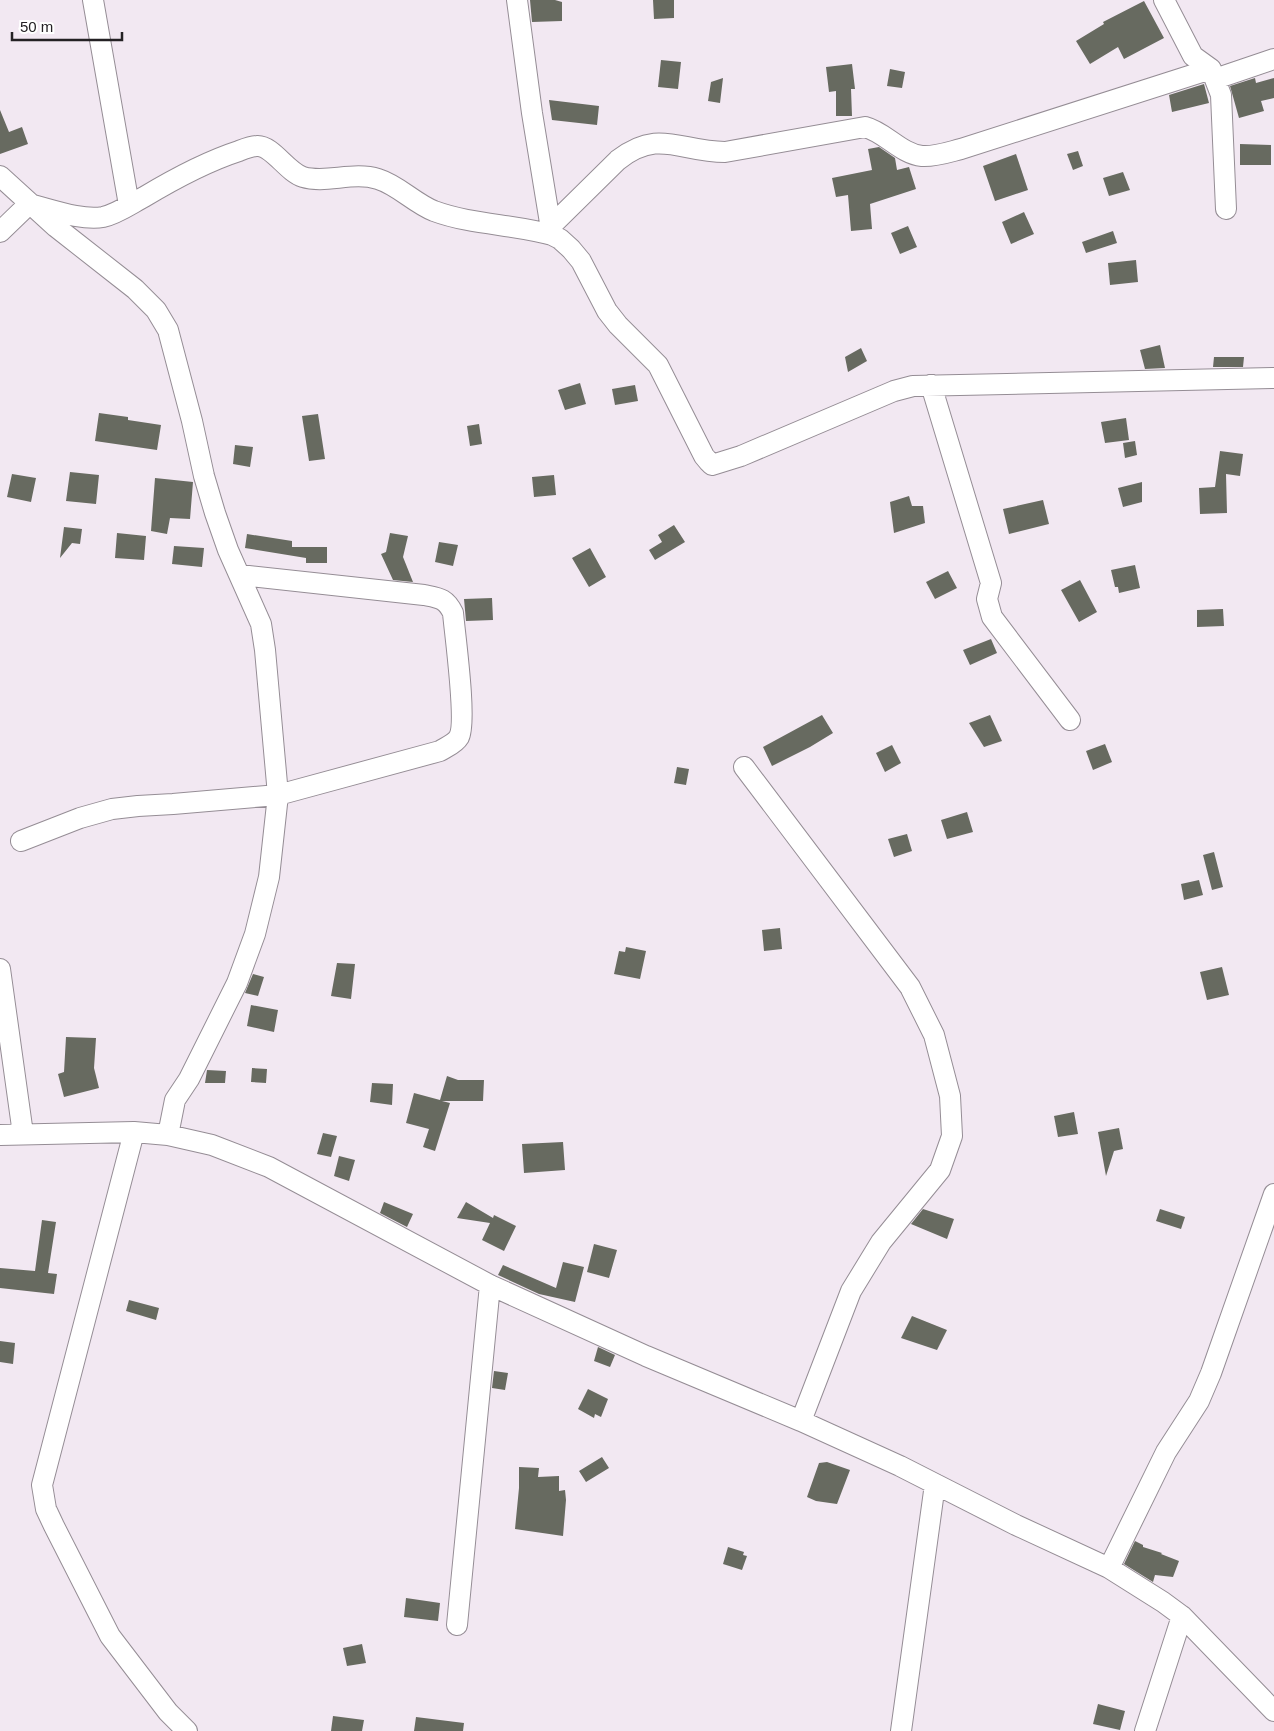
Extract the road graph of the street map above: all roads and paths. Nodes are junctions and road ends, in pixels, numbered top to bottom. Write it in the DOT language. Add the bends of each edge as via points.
graph roads {
  1 [pos="93,0"];
  2 [pos="517,0"];
  3 [pos="1164,0"];
  4 [pos="1274,59"];
  5 [pos="1213,74"];
  6 [pos="0,176"];
  7 [pos="29,204"];
  8 [pos="130,206"];
  9 [pos="1226,209"];
  10 [pos="551,231"];
  11 [pos="0,232"];
  12 [pos="1274,378"];
  13 [pos="931,385"];
  14 [pos="240,575"];
  15 [pos="1070,720"];
  16 [pos="744,766"];
  17 [pos="278,795"];
  18 [pos="21,841"];
  19 [pos="0,969"];
  20 [pos="134,1132"];
  21 [pos="22,1134"];
  22 [pos="0,1135"];
  23 [pos="168,1135"];
  24 [pos="1274,1194"];
  25 [pos="490,1285"];
  26 [pos="801,1421"];
  27 [pos="935,1484"];
  28 [pos="1109,1568"];
  29 [pos="1182,1616"];
  30 [pos="457,1625"];
  31 [pos="1274,1711"];
  32 [pos="187,1731"];
  33 [pos="901,1731"];
  34 [pos="1145,1731"];
  1 -- 8 [label="street"];
  2 -- 10 [label="street"];
  3 -- 5 [label="street" via="1193,56"];
  4 -- 5 [label="street"];
  5 -- 9 [label="street" via="1221,95"];
  5 -- 10 [label="street" via="936,155 920,156 865,127 725,152 652,142 629,151 618,160"];
  6 -- 7 [label="street"];
  7 -- 8 [label="street" via="90,217 103,217"];
  7 -- 11 [label="street"];
  7 -- 14 [label="street" via="135,289 156,310 168,330 204,476 228,550"];
  8 -- 10 [label="street" via="203,165 259,146 302,177 358,175 379,179 432,210"];
  10 -- 13 [label="street" via="581,261 607,311 618,325 658,365 704,456 712,465 741,456 894,391"];
  12 -- 13 [label="street"];
  13 -- 15 [label="street" via="991,583 987,599 992,617"];
  14 -- 17 [label="street" via="261,624 266,650"];
  14 -- 17 [label="street" via="424,595 441,598 453,612 462,714 459,737 440,751"];
  16 -- 26 [label="street" via="910,987 934,1035 950,1096 952,1136 940,1170 881,1242 851,1291"];
  17 -- 18 [label="street" via="112,809"];
  17 -- 23 [label="street" via="269,877 255,934 237,983 189,1079 175,1100"];
  19 -- 21 [label="street"];
  20 -- 21 [label="street"];
  20 -- 23 [label="street"];
  20 -- 32 [label="street" via="42,1485 46,1509 110,1636 168,1712"];
  21 -- 22 [label="street"];
  23 -- 25 [label="street" via="212,1145 270,1167"];
  24 -- 28 [label="street" via="1199,1401 1166,1452"];
  25 -- 26 [label="street" via="646,1356"];
  25 -- 30 [label="street"];
  26 -- 27 [label="street"];
  27 -- 28 [label="street"];
  27 -- 33 [label="street"];
  28 -- 29 [label="street"];
  29 -- 31 [label="street"];
  29 -- 34 [label="street"];
}
